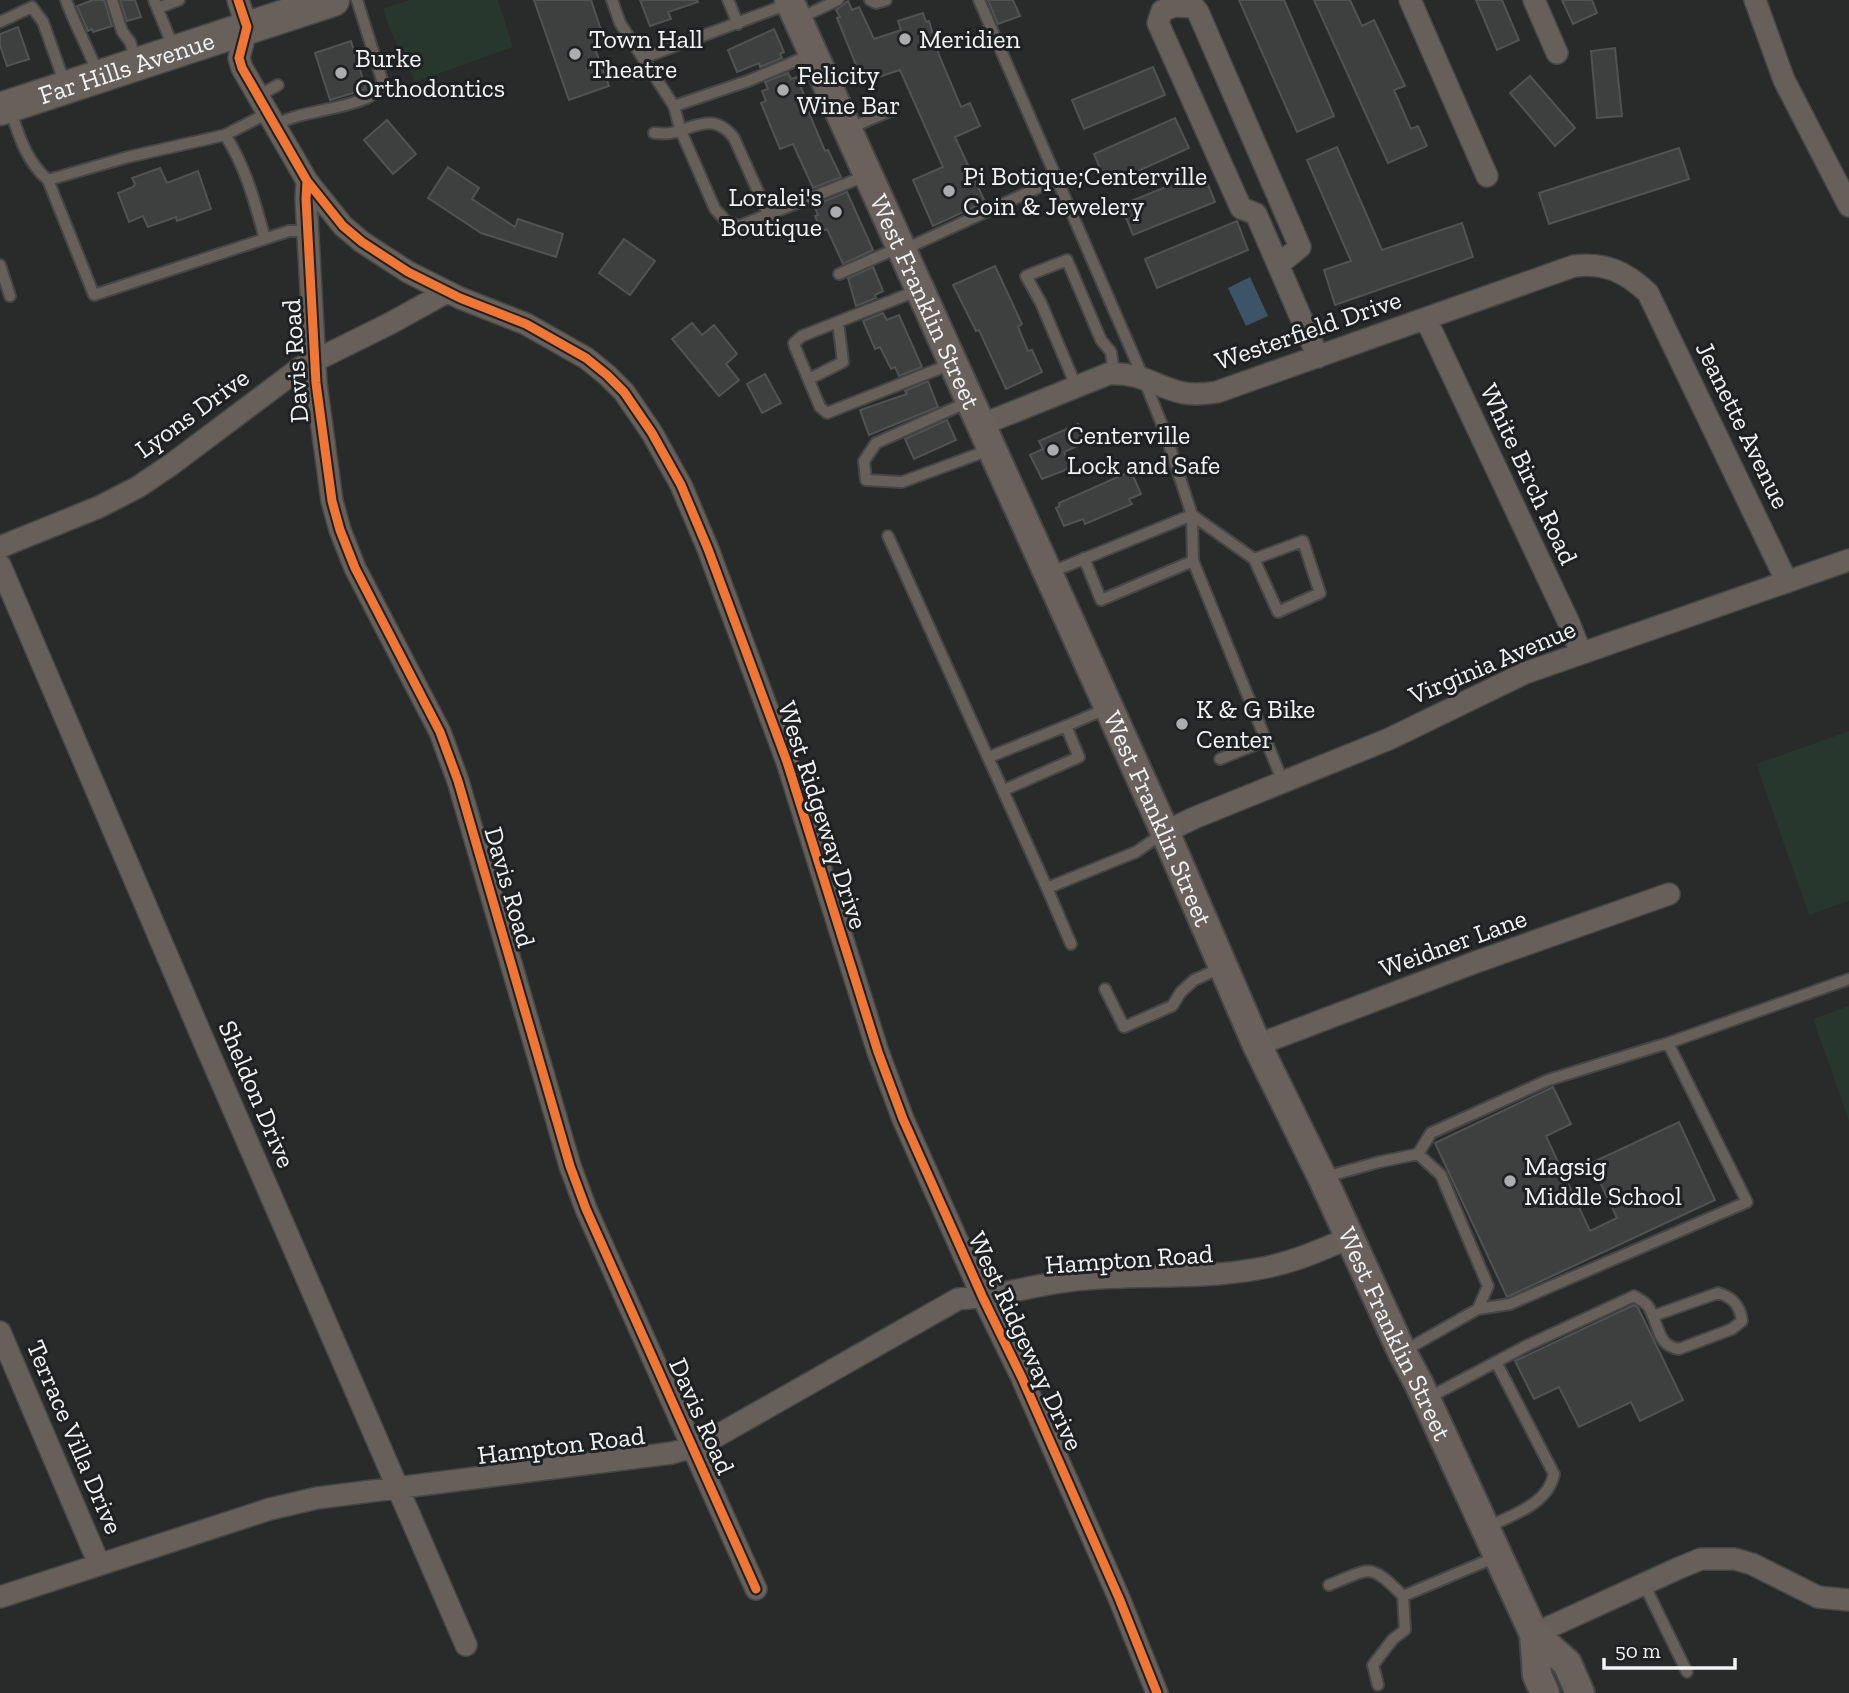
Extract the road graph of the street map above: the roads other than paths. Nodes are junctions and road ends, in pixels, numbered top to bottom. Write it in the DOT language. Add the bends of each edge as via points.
graph roads {
  1 [pos="66,0"];
  2 [pos="111,0"];
  3 [pos="179,0"];
  4 [pos="357,0"];
  5 [pos="612,0"];
  6 [pos="728,0"];
  7 [pos="838,0"];
  8 [pos="870,0"];
  9 [pos="886,0"];
  10 [pos="979,0"];
  11 [pos="1410,0"];
  12 [pos="1534,0"];
  13 [pos="1755,0"];
  14 [pos="314,3"];
  15 [pos="156,4"];
  16 [pos="793,7"];
  17 [pos="242,14"];
  18 [pos="0,22"];
  19 [pos="738,24"];
  20 [pos="175,52"];
  21 [pos="814,53"];
  22 [pos="1557,53"];
  23 [pos="643,58"];
  24 [pos="138,64"];
  25 [pos="99,77"];
  26 [pos="278,85"];
  27 [pos="66,88"];
  28 [pos="674,106"];
  29 [pos="4,108"];
  30 [pos="892,110"];
  31 [pos="267,112"];
  32 [pos="680,129"];
  33 [pos="848,130"];
  34 [pos="654,133"];
  35 [pos="225,135"];
  36 [pos="868,175"];
  37 [pos="1487,176"];
  38 [pos="1057,179"];
  39 [pos="48,180"];
  40 [pos="307,181"];
  41 [pos="1849,206"];
  42 [pos="769,216"];
  43 [pos="308,231"];
  44 [pos="265,239"];
  45 [pos="902,248"];
  46 [pos="0,265"];
  47 [pos="1278,265"];
  48 [pos="839,274"];
  49 [pos="920,290"];
  50 [pos="447,292"];
  51 [pos="1648,293"];
  52 [pos="10,296"];
  53 [pos="1426,319"];
  54 [pos="838,322"];
  55 [pos="1318,357"];
  56 [pos="316,360"];
  57 [pos="953,363"];
  58 [pos="1114,374"];
  59 [pos="1143,377"];
  60 [pos="809,379"];
  61 [pos="1076,386"];
  62 [pos="981,425"];
  63 [pos="1192,515"];
  64 [pos="888,536"];
  65 [pos="0,547"];
  66 [pos="1084,558"];
  67 [pos="1254,559"];
  68 [pos="1849,560"];
  69 [pos="1193,561"];
  70 [pos="0,565"];
  71 [pos="1047,573"];
  72 [pos="1787,582"];
  73 [pos="1581,653"];
  74 [pos="1108,708"];
  75 [pos="1066,726"];
  76 [pos="1267,740"];
  77 [pos="989,757"];
  78 [pos="1220,759"];
  79 [pos="1283,782"];
  80 [pos="1004,790"];
  81 [pos="1165,832"];
  82 [pos="1047,888"];
  83 [pos="1669,894"];
  84 [pos="1071,944"];
  85 [pos="1223,967"];
  86 [pos="1849,979"];
  87 [pos="1105,989"];
  88 [pos="1668,1043"];
  89 [pos="1257,1045"];
  90 [pos="1418,1154"];
  91 [pos="1322,1178"];
  92 [pos="1349,1238"];
  93 [pos="983,1298"];
  94 [pos="1478,1309"];
  95 [pos="1653,1316"];
  96 [pos="0,1332"];
  97 [pos="1402,1352"];
  98 [pos="1496,1362"];
  99 [pos="1425,1399"];
  100 [pos="693,1447"];
  101 [pos="397,1487"];
  102 [pos="1485,1528"];
  103 [pos="1499,1556"];
  104 [pos="99,1564"];
  105 [pos="1644,1584"];
  106 [pos="1329,1586"];
  107 [pos="756,1588"];
  108 [pos="1403,1596"];
  109 [pos="0,1597"];
  110 [pos="1849,1600"];
  111 [pos="1534,1634"];
  112 [pos="466,1645"];
  113 [pos="1687,1672"];
  114 [pos="1378,1685"];
  115 [pos="1157,1693"];
  116 [pos="1545,1693"];
  117 [pos="1580,1693"];
  1 -- 25 [label="lane"];
  2 -- 24 [label="lane"];
  3 -- 15 [label="lane"];
  4 -- 31 [label="lane" via="383,83 369,97 295,116"];
  5 -- 23 [label="lane" via="620,23"];
  6 -- 19 [label="lane"];
  7 -- 16 [label="lane"];
  8 -- 9 [label="lane"];
  10 -- 38 [label="lane"];
  11 -- 37 [label="street"];
  12 -- 22 [label="street"];
  13 -- 41 [label="street" via="1784,80"];
  14 -- 17 [label="main road, Far Hills Avenue"];
  15 -- 20 [label="lane"];
  16 -- 19 [label="lane"];
  16 -- 21 [label="main road, West Franklin Street"];
  17 -- 20 [label="main road, Far Hills Avenue"];
  17 -- 31 [label="street, West Ridgeway Drive" via="239,58"];
  18 -- 27 [label="lane" via="32,7 43,22"];
  19 -- 23 [label="lane"];
  20 -- 24 [label="main road, Far Hills Avenue"];
  21 -- 28 [label="lane"];
  21 -- 33 [label="main road, West Franklin Street"];
  23 -- 28 [label="lane"];
  24 -- 25 [label="main road, Far Hills Avenue"];
  25 -- 27 [label="main road, Far Hills Avenue"];
  26 -- 31 [label="lane"];
  27 -- 29 [label="main road, Far Hills Avenue"];
  28 -- 32 [label="lane"];
  29 -- 39 [label="lane" via="26,155"];
  30 -- 33 [label="lane"];
  31 -- 35 [label="lane"];
  31 -- 40 [label="street, West Ridgeway Drive"];
  32 -- 34 [label="lane"];
  32 -- 42 [label="lane" via="714,124 727,130"];
  32 -- 42 [label="lane" via="715,209 727,222 739,226"];
  33 -- 36 [label="main road, West Franklin Street"];
  35 -- 39 [label="lane"];
  35 -- 44 [label="lane" via="247,177"];
  36 -- 42 [label="lane"];
  36 -- 45 [label="main road, West Franklin Street"];
  38 -- 45 [label="lane"];
  38 -- 59 [label="lane"];
  39 -- 44 [label="lane" via="94,295"];
  40 -- 43 [label="street, Davis Road"];
  40 -- 50 [label="street, West Ridgeway Drive" via="362,242"];
  43 -- 44 [label="lane"];
  43 -- 56 [label="street, Davis Road"];
  45 -- 48 [label="lane"];
  45 -- 49 [label="main road, West Franklin Street"];
  46 -- 52 [label="lane"];
  47 -- 47 [label="street" via="1256,214 1241,208 1158,23 1162,11 1174,6 1194,7 1198,12 1300,247"];
  47 -- 55 [label="street"];
  49 -- 54 [label="lane"];
  49 -- 57 [label="main road, West Franklin Street"];
  50 -- 56 [label="street, Lyons Drive"];
  50 -- 93 [label="street, West Ridgeway Drive" via="558,340 607,375 652,433 681,485 787,762 878,1052"];
  51 -- 53 [label="street, Westerfield Drive" via="1620,272 1589,264"];
  51 -- 72 [label="street, Jeanette Avenue"];
  53 -- 55 [label="street, Westerfield Drive"];
  53 -- 73 [label="street, White Birch Road"];
  54 -- 60 [label="lane" via="843,362"];
  54 -- 60 [label="lane" via="794,343"];
  55 -- 59 [label="street, Westerfield Drive" via="1197,395"];
  56 -- 65 [label="street, Lyons Drive" via="138,487"];
  56 -- 100 [label="street, Davis Road" via="320,424 340,530 372,604 440,732 570,1166"];
  57 -- 60 [label="lane" via="831,413 820,407"];
  57 -- 62 [label="main road, West Franklin Street"];
  58 -- 59 [label="street, Westerfield Drive"];
  58 -- 61 [label="street, Westerfield Drive"];
  58 -- 61 [label="lane" via="1111,352 1101,340 1067,260 1026,276"];
  59 -- 63 [label="lane"];
  61 -- 62 [label="street, Westerfield Drive"];
  62 -- 62 [label="lane" via="902,482 866,480 864,461 876,443"];
  62 -- 71 [label="main road, West Franklin Street"];
  63 -- 66 [label="lane"];
  63 -- 67 [label="lane"];
  63 -- 69 [label="lane"];
  64 -- 77 [label="lane"];
  66 -- 69 [label="lane" via="1101,600"];
  66 -- 71 [label="lane"];
  67 -- 67 [label="lane" via="1278,612 1320,593 1303,541"];
  68 -- 72 [label="street, Virginia Avenue"];
  69 -- 76 [label="lane"];
  70 -- 101 [label="street, Sheldon Drive"];
  71 -- 74 [label="main road, West Franklin Street"];
  72 -- 73 [label="street, Virginia Avenue"];
  73 -- 79 [label="street, Virginia Avenue" via="1525,673 1389,739"];
  74 -- 75 [label="lane"];
  74 -- 81 [label="main road, West Franklin Street"];
  75 -- 77 [label="lane"];
  75 -- 80 [label="lane" via="1079,757"];
  76 -- 78 [label="lane"];
  76 -- 79 [label="lane"];
  77 -- 80 [label="lane"];
  79 -- 81 [label="street, Virginia Avenue"];
  80 -- 82 [label="lane"];
  81 -- 82 [label="lane" via="1136,852"];
  81 -- 85 [label="main road, West Franklin Street"];
  82 -- 84 [label="lane"];
  83 -- 89 [label="street, Weidner Lane"];
  85 -- 87 [label="lane" via="1194,980 1172,1006 1124,1027"];
  85 -- 89 [label="main road, West Franklin Street"];
  86 -- 88 [label="lane"];
  88 -- 90 [label="lane" via="1548,1080 1431,1133"];
  88 -- 94 [label="lane" via="1747,1202 1510,1304"];
  89 -- 91 [label="main road, West Franklin Street"];
  90 -- 91 [label="lane"];
  90 -- 94 [label="lane" via="1441,1175 1488,1286"];
  91 -- 92 [label="main road, West Franklin Street"];
  92 -- 93 [label="street, Hampton Road" via="1259,1269 1077,1279"];
  92 -- 97 [label="main road, West Franklin Street"];
  93 -- 100 [label="street, Hampton Road" via="958,1299"];
  93 -- 115 [label="street, West Ridgeway Drive" via="1119,1598"];
  94 -- 97 [label="lane"];
  95 -- 95 [label="lane" via="1718,1293 1736,1302 1742,1321 1679,1349 1666,1345"];
  95 -- 98 [label="lane" via="1634,1296"];
  96 -- 104 [label="street, Terrace Villa Drive"];
  97 -- 99 [label="main road, West Franklin Street"];
  98 -- 99 [label="lane"];
  98 -- 102 [label="lane" via="1554,1474 1551,1488 1542,1498"];
  99 -- 102 [label="main road, West Franklin Street"];
  100 -- 101 [label="street, Hampton Road"];
  100 -- 107 [label="street, Davis Road"];
  101 -- 104 [label="street, Hampton Road" via="270,1509"];
  101 -- 112 [label="street, Sheldon Drive"];
  102 -- 103 [label="main road, West Franklin Street"];
  103 -- 108 [label="lane"];
  103 -- 111 [label="main road, West Franklin Street"];
  104 -- 109 [label="street, Hampton Road"];
  105 -- 110 [label="street" via="1701,1559 1718,1557 1752,1564 1818,1597"];
  105 -- 111 [label="street"];
  105 -- 113 [label="lane"];
  106 -- 108 [label="lane" via="1366,1570 1380,1573"];
  108 -- 114 [label="lane" via="1405,1630 1373,1665"];
  111 -- 116 [label="main road, West Franklin Street" via="1536,1675"];
  111 -- 117 [label="main road, West Franklin Street" via="1567,1663"];
}
